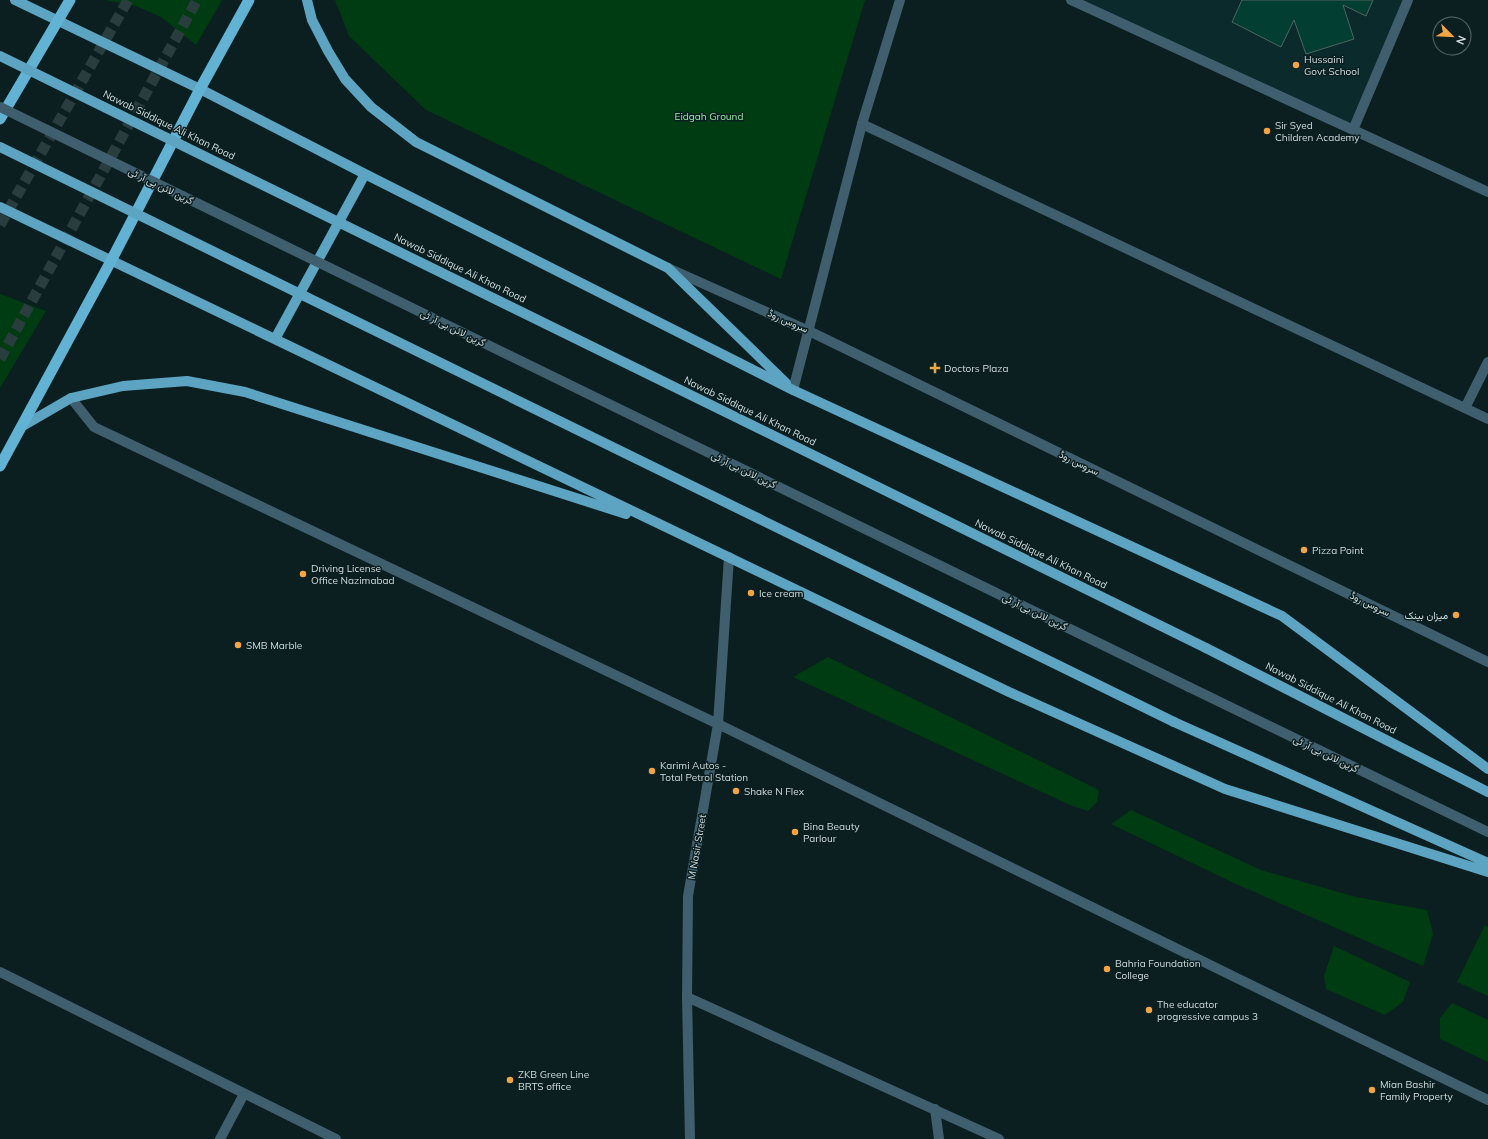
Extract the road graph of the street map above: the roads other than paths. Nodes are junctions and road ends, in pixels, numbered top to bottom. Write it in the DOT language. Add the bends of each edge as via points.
graph roads {
  1 [pos="15,0"];
  2 [pos="70,0"];
  3 [pos="250,0"];
  4 [pos="307,0"];
  5 [pos="900,0"];
  6 [pos="1071,0"];
  7 [pos="1408,0"];
  8 [pos="59,21"];
  9 [pos="0,56"];
  10 [pos="200,89"];
  11 [pos="0,107"];
  12 [pos="0,119"];
  13 [pos="862,124"];
  14 [pos="1353,130"];
  15 [pos="0,147"];
  16 [pos="365,174"];
  17 [pos="1488,192"];
  18 [pos="0,207"];
  19 [pos="111,261"];
  20 [pos="668,268"];
  21 [pos="808,331"];
  22 [pos="275,339"];
  23 [pos="1488,362"];
  24 [pos="794,390"];
  25 [pos="71,398"];
  26 [pos="1465,408"];
  27 [pos="1488,419"];
  28 [pos="21,427"];
  29 [pos="0,466"];
  30 [pos="662,526"];
  31 [pos="729,557"];
  32 [pos="1488,662"];
  33 [pos="718,724"];
  34 [pos="1488,769"];
  35 [pos="1488,792"];
  36 [pos="1488,832"];
  37 [pos="1488,863"];
  38 [pos="1488,872"];
  39 [pos="0,972"];
  40 [pos="688,997"];
  41 [pos="244,1094"];
  42 [pos="1488,1100"];
  43 [pos="935,1109"];
  44 [pos="220,1139"];
  45 [pos="336,1139"];
  46 [pos="690,1139"];
  47 [pos="938,1139"];
  48 [pos="999,1139"];
  1 -- 8 [label="main road"];
  2 -- 8 [label="highway"];
  3 -- 10 [label="highway"];
  4 -- 20 [label="main road" via="312,20 345,79 371,107 416,142"];
  5 -- 13 [label="street"];
  6 -- 14 [label="street"];
  7 -- 14 [label="street"];
  8 -- 10 [label="main road"];
  8 -- 12 [label="highway"];
  9 -- 35 [label="main road, Nawab Siddique Ali Khan Road, bridge" via="1206,648"];
  10 -- 16 [label="main road"];
  10 -- 19 [label="highway"];
  11 -- 36 [label="street, گرین لائن بی آر ٹی, bridge"];
  13 -- 21 [label="street"];
  13 -- 26 [label="street"];
  14 -- 17 [label="street"];
  15 -- 37 [label="main road, bridge" via="1174,722"];
  16 -- 22 [label="main road"];
  16 -- 24 [label="main road"];
  18 -- 19 [label="main road"];
  19 -- 22 [label="main road"];
  19 -- 28 [label="highway"];
  20 -- 21 [label="street, سروس روڈ"];
  20 -- 24 [label="main road"];
  21 -- 24 [label="street"];
  21 -- 32 [label="street, سروس روڈ"];
  22 -- 30 [label="main road"];
  23 -- 26 [label="street"];
  24 -- 34 [label="main road" via="1282,616"];
  25 -- 28 [label="main road"];
  25 -- 30 [label="main road" via="123,386 187,381 245,392"];
  25 -- 33 [label="street" via="94,427"];
  26 -- 27 [label="street"];
  28 -- 29 [label="highway"];
  30 -- 31 [label="main road"];
  31 -- 33 [label="street, M Nasir Street"];
  31 -- 38 [label="main road" via="1009,692 1225,789"];
  33 -- 40 [label="street, M Nasir Street" via="688,896"];
  33 -- 42 [label="street"];
  39 -- 41 [label="street"];
  40 -- 43 [label="street"];
  40 -- 46 [label="street, M Nasir Street"];
  41 -- 44 [label="street"];
  41 -- 45 [label="street"];
  43 -- 47 [label="street"];
  43 -- 48 [label="street"];
}
